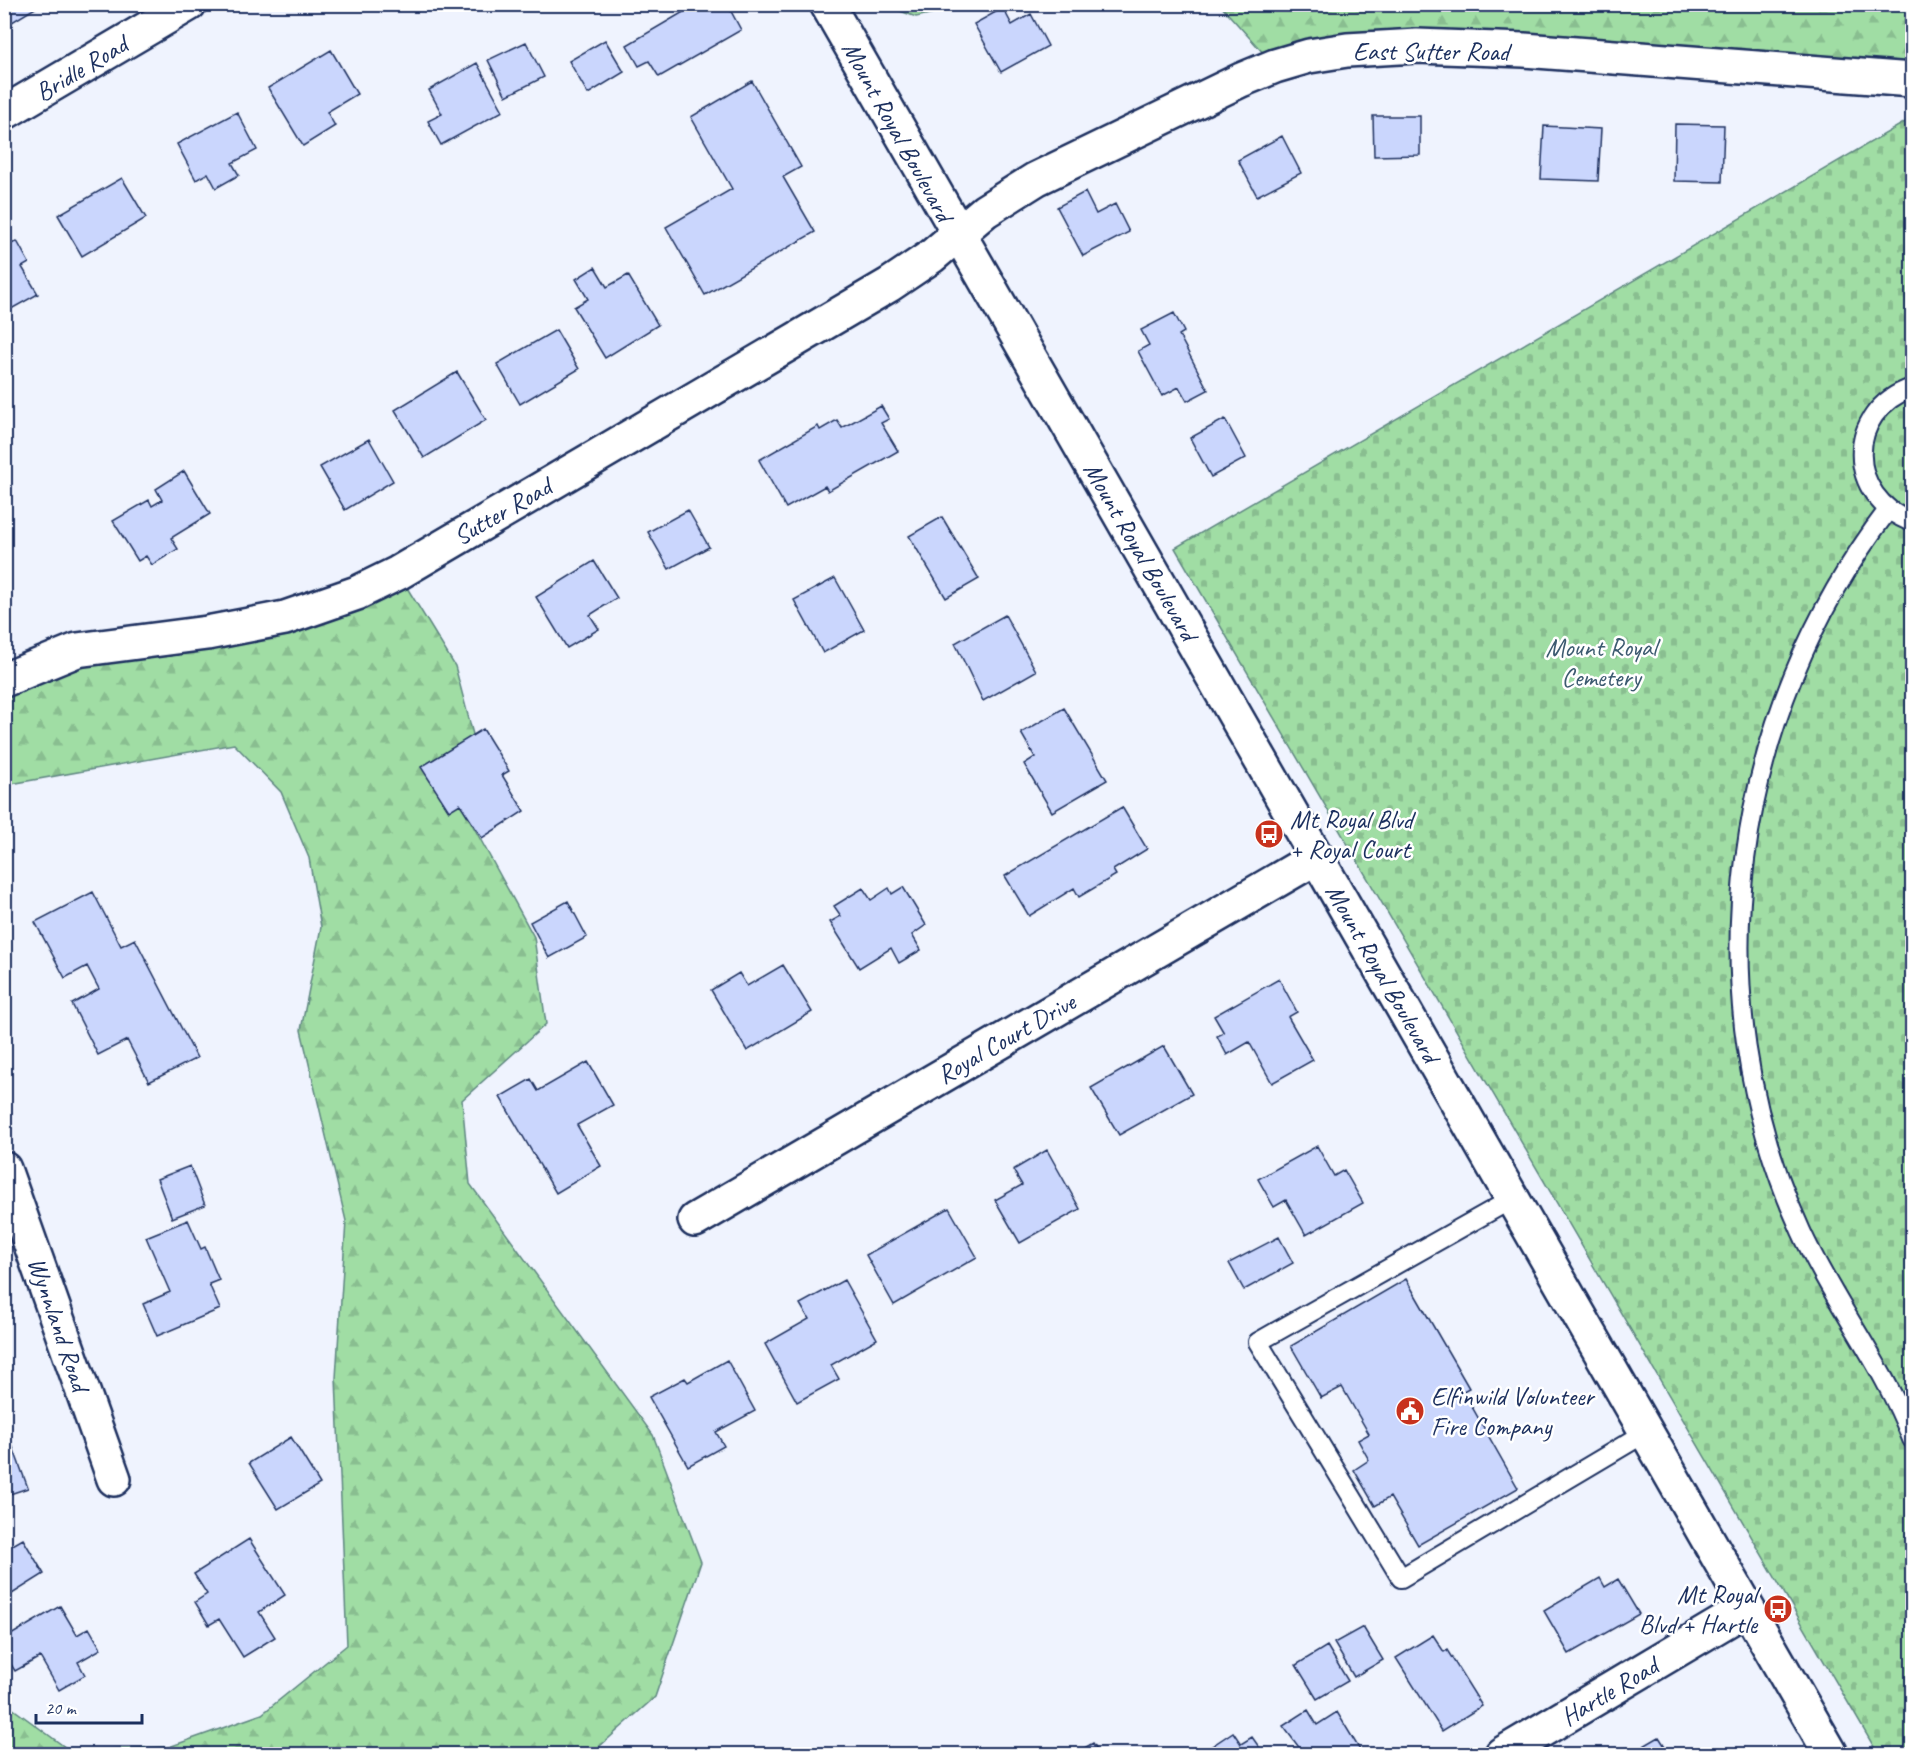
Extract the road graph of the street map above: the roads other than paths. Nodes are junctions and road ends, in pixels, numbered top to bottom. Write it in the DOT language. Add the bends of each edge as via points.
graph roads {
  1 [pos="189,4"];
  2 [pos="826,4"];
  3 [pos="1912,80"];
  4 [pos="4,113"];
  5 [pos="957,235"];
  6 [pos="1912,388"];
  7 [pos="1888,510"];
  8 [pos="1912,522"];
  9 [pos="4,680"];
  10 [pos="1317,857"];
  11 [pos="4,1169"];
  12 [pos="1512,1199"];
  13 [pos="695,1220"];
  14 [pos="1645,1434"];
  15 [pos="1912,1439"];
  16 [pos="114,1479"];
  17 [pos="1746,1609"];
  18 [pos="1502,1755"];
  19 [pos="1831,1755"];
  1 -- 4 [label="street, Bridle Road"];
  2 -- 5 [label="street, Mount Royal Boulevard"];
  3 -- 5 [label="street, East Sutter Road" via="1524,50 1417,46 1337,52 1275,66 1159,118 1036,179 985,211"];
  5 -- 9 [label="street, Sutter Road" via="889,285 398,573 357,593 249,626 77,650"];
  5 -- 10 [label="street, Mount Royal Boulevard"];
  6 -- 7 [label="lane" via="1879,409 1866,430 1862,446 1866,480"];
  7 -- 8 [label="lane"];
  7 -- 15 [label="lane" via="1842,575 1815,624 1761,765 1743,872 1740,959 1754,1091 1773,1163 1801,1232 1875,1363"];
  10 -- 12 [label="street, Mount Royal Boulevard"];
  10 -- 13 [label="street, Royal Court Drive"];
  11 -- 16 [label="street, Wynnland Road"];
  12 -- 14 [label="street, Mount Royal Boulevard"];
  12 -- 14 [label="lane" via="1258,1342 1401,1578"];
  14 -- 17 [label="street, Mount Royal Boulevard"];
  17 -- 18 [label="street, Hartle Road"];
  17 -- 19 [label="street, Mount Royal Boulevard"];
}
